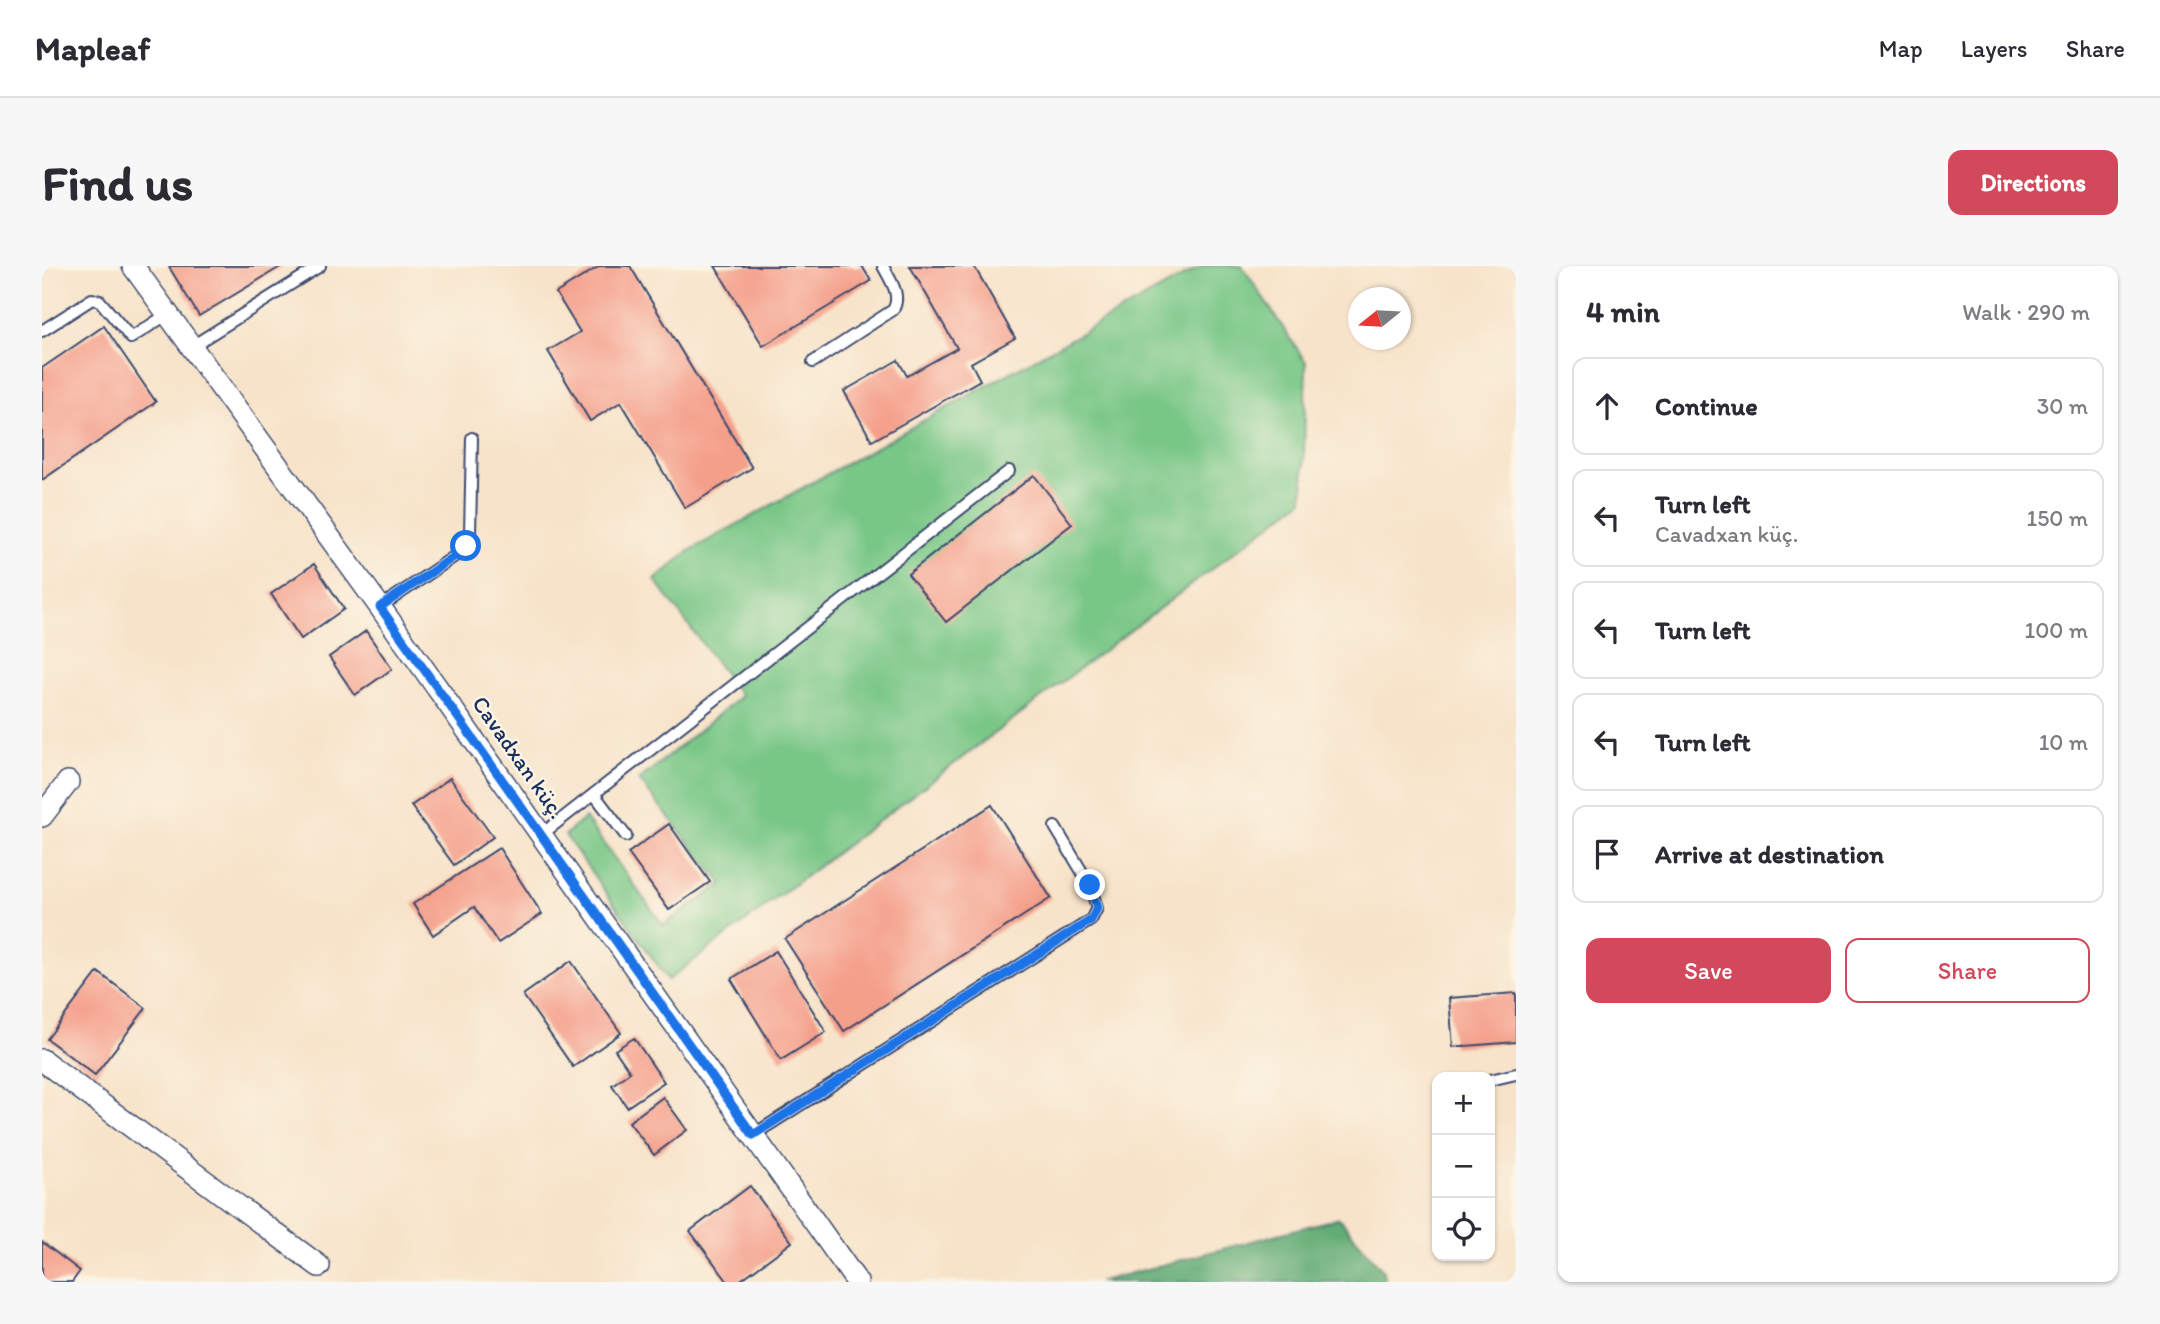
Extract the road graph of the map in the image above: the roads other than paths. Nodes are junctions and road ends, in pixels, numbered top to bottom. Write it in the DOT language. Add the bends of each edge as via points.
graph roads {
  1 [pos="132,266"];
  2 [pos="320,266"];
  3 [pos="883,266"];
  4 [pos="166,315"];
  5 [pos="42,331"];
  6 [pos="189,348"];
  7 [pos="813,362"];
  8 [pos="472,438"];
  9 [pos="1009,471"];
  10 [pos="380,607"];
  11 [pos="68,782"];
  12 [pos="594,793"];
  13 [pos="42,816"];
  14 [pos="1055,827"];
  15 [pos="541,835"];
  16 [pos="626,836"];
  17 [pos="42,1060"];
  18 [pos="1516,1074"];
  19 [pos="1495,1079"];
  20 [pos="753,1135"];
  21 [pos="318,1266"];
  22 [pos="857,1282"];
  1 -- 4 [label="street, Cavadxan küç."];
  2 -- 6 [label="lane"];
  3 -- 7 [label="lane" via="896,293 893,310"];
  4 -- 5 [label="lane" via="131,338 100,301 92,299"];
  4 -- 6 [label="street, Cavadxan küç."];
  6 -- 10 [label="street, Cavadxan küç."];
  8 -- 10 [label="lane" via="466,546"];
  9 -- 12 [label="lane"];
  10 -- 15 [label="street, Cavadxan küç."];
  11 -- 13 [label="street"];
  12 -- 15 [label="lane"];
  12 -- 16 [label="lane"];
  14 -- 20 [label="lane" via="1090,885 1097,908 1091,920"];
  15 -- 20 [label="street, Cavadxan küç."];
  17 -- 21 [label="street"];
  18 -- 19 [label="lane"];
  20 -- 22 [label="street, Cavadxan küç."];
}
